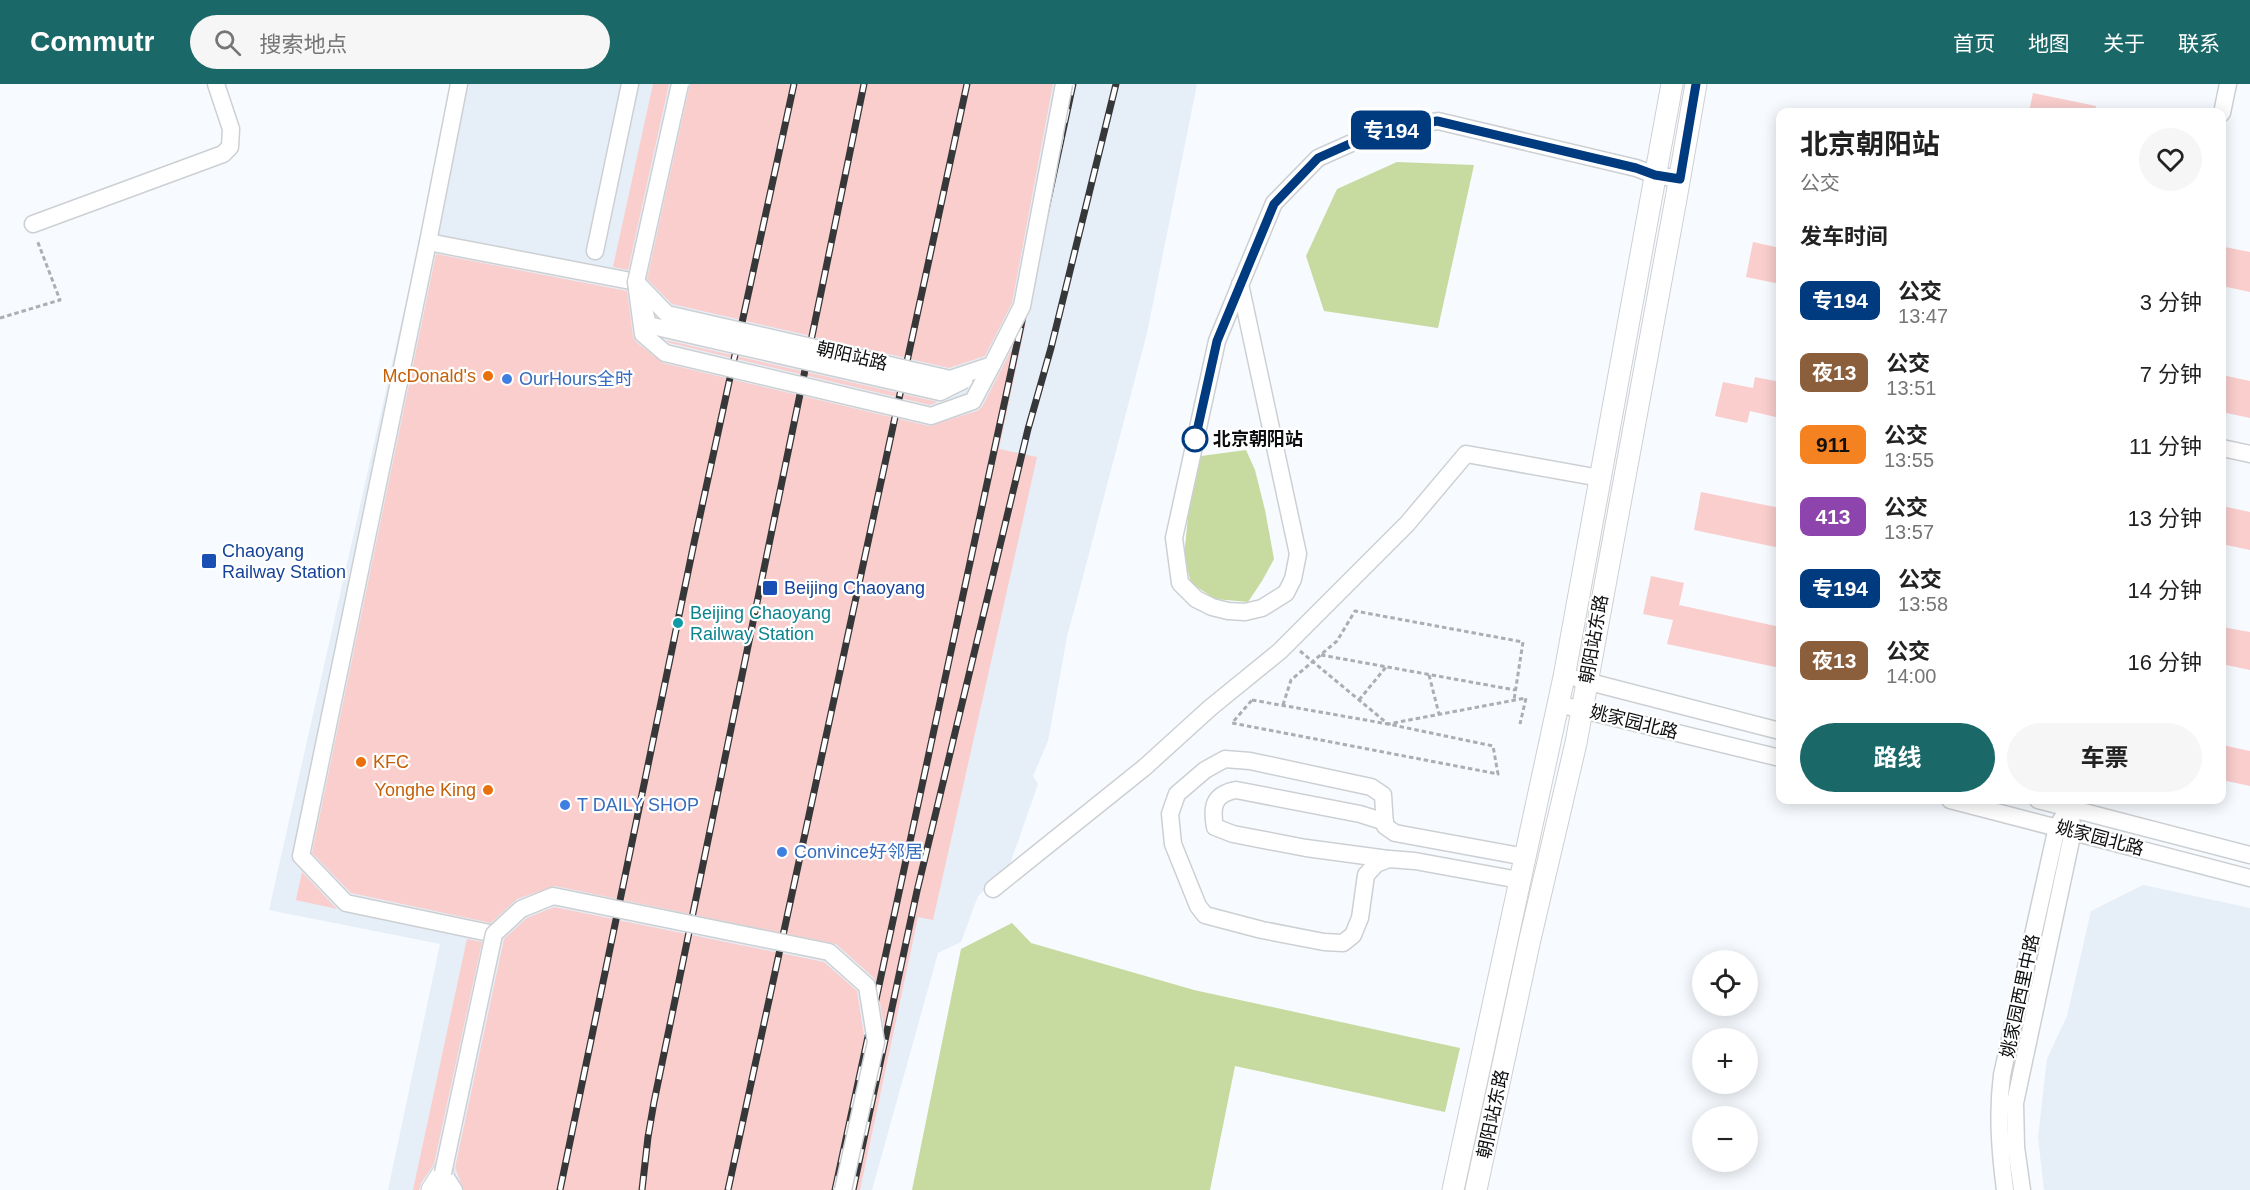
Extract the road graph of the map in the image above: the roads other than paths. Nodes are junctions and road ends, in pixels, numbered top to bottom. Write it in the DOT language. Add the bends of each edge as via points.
graph roads {
  1 [pos="216,84"];
  2 [pos="459,84"];
  3 [pos="630,84"];
  4 [pos="680,84"];
  5 [pos="1064,84"];
  6 [pos="1672,84"];
  7 [pos="1696,84"];
  8 [pos="2228,84"];
  9 [pos="2223,108"];
  10 [pos="1655,175"];
  11 [pos="1680,179"];
  12 [pos="33,224"];
  13 [pos="428,242"];
  14 [pos="595,251"];
  15 [pos="636,282"];
  16 [pos="1240,284"];
  17 [pos="992,365"];
  18 [pos="2226,449"];
  19 [pos="2250,454"];
  20 [pos="1600,478"];
  21 [pos="1564,677"];
  22 [pos="1586,681"];
  23 [pos="1558,704"];
  24 [pos="1581,709"];
  25 [pos="1776,730"];
  26 [pos="1776,757"];
  27 [pos="1966,804"];
  28 [pos="2068,804"];
  29 [pos="2069,804"];
  30 [pos="2072,804"];
  31 [pos="1385,822"];
  32 [pos="2056,827"];
  33 [pos="2073,831"];
  34 [pos="2250,855"];
  35 [pos="1525,857"];
  36 [pos="1389,859"];
  37 [pos="2250,878"];
  38 [pos="1520,880"];
  39 [pos="993,889"];
  40 [pos="494,934"];
  41 [pos="443,1184"];
  42 [pos="843,1190"];
  43 [pos="1453,1190"];
  44 [pos="1476,1190"];
  45 [pos="2005,1190"];
  46 [pos="2022,1190"];
  1 -- 12 [label="street" via="232,137 223,154"];
  2 -- 13 [label="street"];
  3 -- 14 [label="street"];
  4 -- 15 [label="street, bridge"];
  5 -- 17 [label="street, bridge" via="1022,306"];
  6 -- 10 [label="main road, 朝阳站东路"];
  7 -- 11 [label="main road, 朝阳站东路"];
  8 -- 9 [label="street"];
  10 -- 11 [label="street"];
  10 -- 16 [label="street" via="1437,121 1374,133 1318,158 1274,204"];
  10 -- 20 [label="main road, 朝阳站东路"];
  11 -- 22 [label="main road, 朝阳站东路"];
  13 -- 15 [label="street"];
  13 -- 40 [label="street" via="301,856 346,903"];
  15 -- 17 [label="street, 朝阳站路, bridge" via="667,314 679,317 950,379"];
  15 -- 17 [label="street, bridge" via="643,334 665,352 931,416 973,401"];
  16 -- 16 [label="street" via="1217,341 1174,538 1180,583 1196,599 1212,607 1245,612 1262,608 1286,593 1298,554"];
  18 -- 19 [label="street"];
  20 -- 21 [label="main road, 朝阳站东路"];
  20 -- 39 [label="street" via="1466,454 1407,524 1289,642 1145,767"];
  21 -- 22 [label="street, 姚家园北路"];
  21 -- 23 [label="main road, 朝阳站东路"];
  22 -- 24 [label="main road, 朝阳站东路"];
  22 -- 25 [label="street, 姚家园北路"];
  23 -- 24 [label="street, 姚家园北路"];
  23 -- 35 [label="main road, 朝阳站东路"];
  24 -- 26 [label="street, 姚家园北路"];
  24 -- 44 [label="main road, 朝阳站东路"];
  27 -- 32 [label="street, 姚家园北路"];
  28 -- 32 [label="street, 姚家园西里中路"];
  29 -- 33 [label="street, 姚家园西里中路"];
  30 -- 34 [label="street, 姚家园北路"];
  31 -- 35 [label="street" via="1395,833"];
  31 -- 36 [label="street" via="1236,790 1223,792 1213,815 1215,827 1233,834"];
  31 -- 36 [label="street" via="1383,795 1371,787 1225,759 1177,794 1170,814 1173,844 1204,915 1262,930 1343,943 1353,935 1360,918 1366,875 1376,864"];
  32 -- 33 [label="street, 姚家园北路"];
  32 -- 45 [label="street, 姚家园西里中路" via="1998,1105"];
  33 -- 37 [label="street, 姚家园北路"];
  33 -- 46 [label="street, 姚家园西里中路" via="2015,1103"];
  35 -- 38 [label="main road, 朝阳站东路"];
  36 -- 38 [label="street"];
  38 -- 43 [label="main road, 朝阳站东路"];
  40 -- 41 [label="street, bridge"];
  40 -- 42 [label="street, bridge" via="521,909 553,896 829,952 867,986 876,1042"];
}
